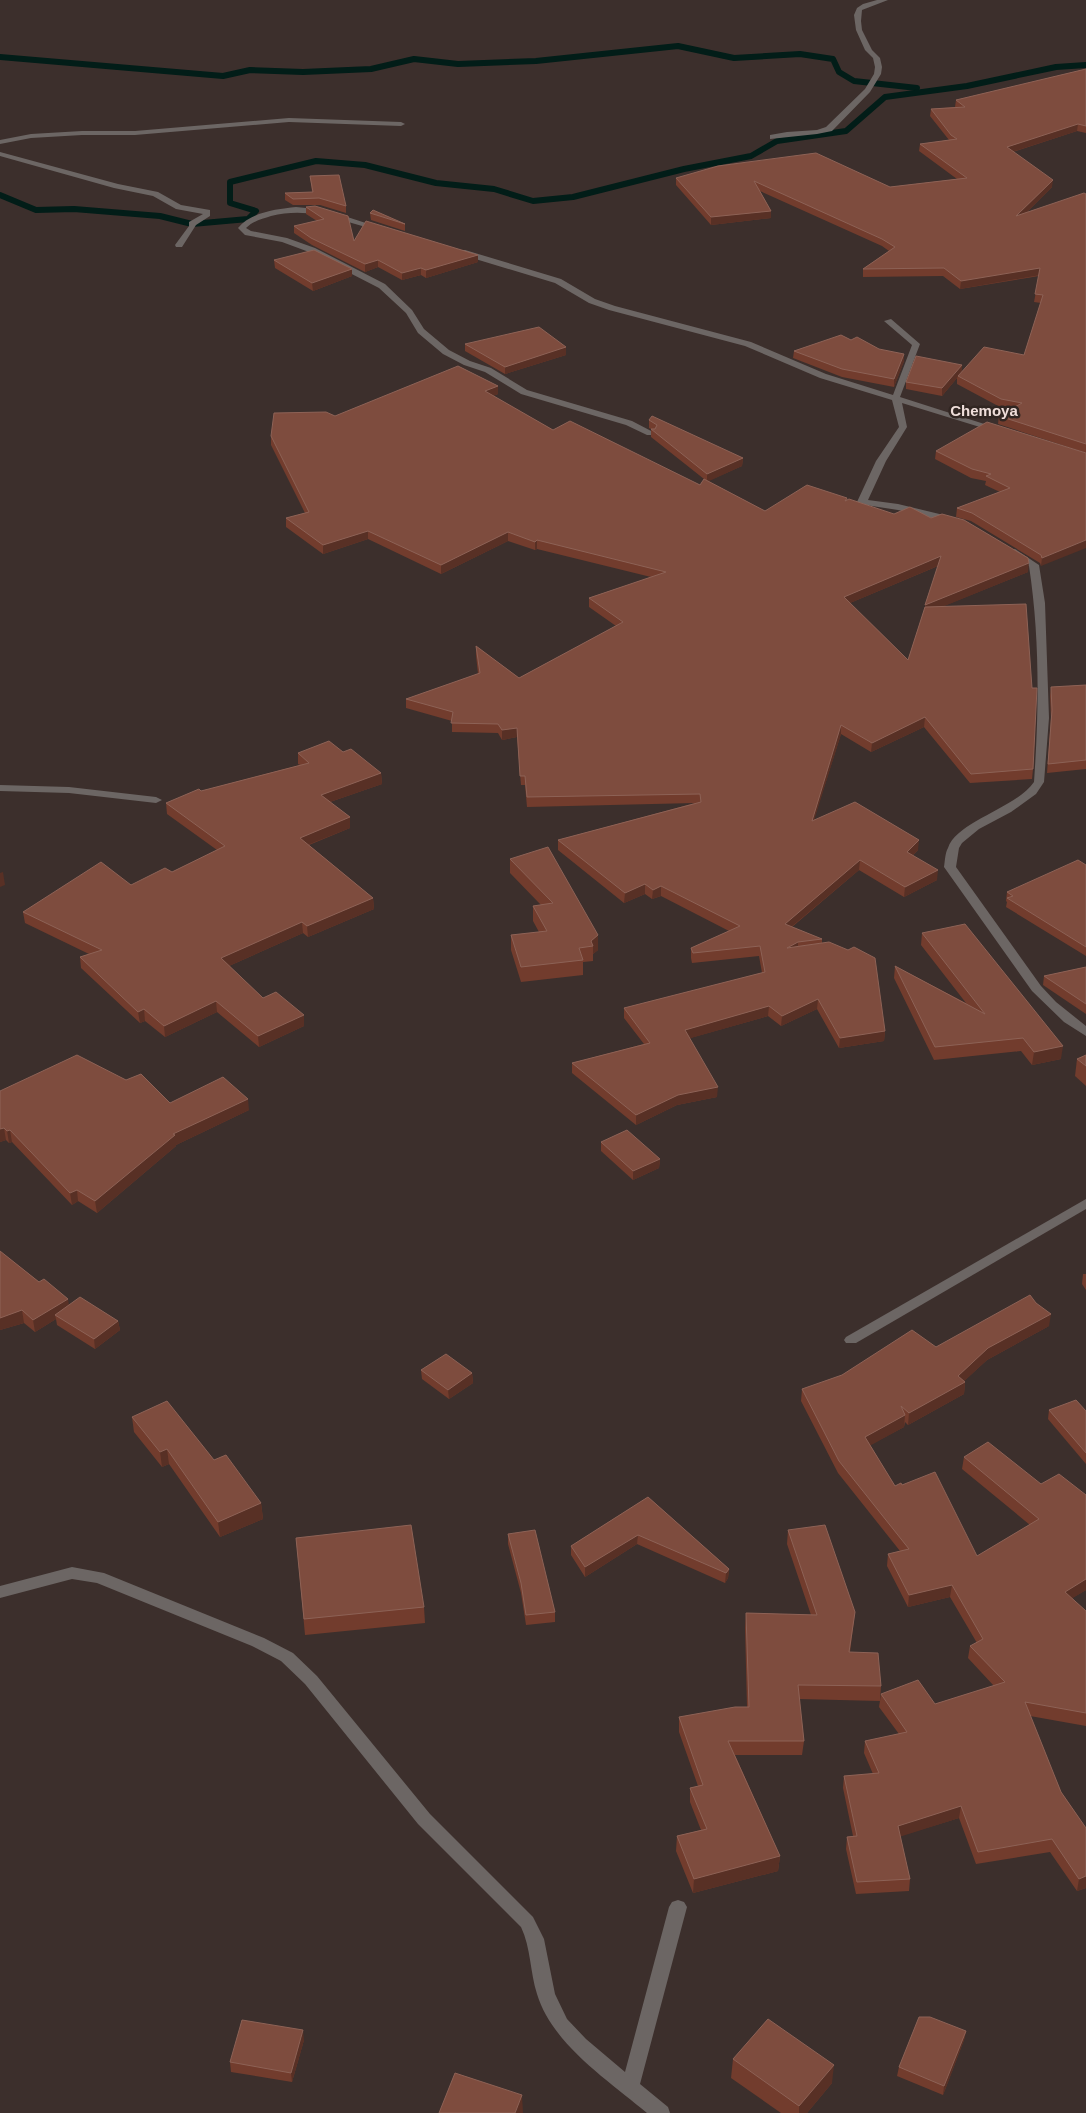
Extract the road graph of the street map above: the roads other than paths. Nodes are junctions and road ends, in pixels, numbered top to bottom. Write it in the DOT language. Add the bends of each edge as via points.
graph roads {
  1 [pos="885,0"];
  2 [pos="401,124"];
  3 [pos="773,137"];
  4 [pos="0,142"];
  5 [pos="0,154"];
  6 [pos="385,231"];
  7 [pos="179,245"];
  8 [pos="453,250"];
  9 [pos="888,321"];
  10 [pos="896,397"];
  11 [pos="1006,432"];
  12 [pos="650,433"];
  13 [pos="961,522"];
  14 [pos="1005,546"];
  15 [pos="0,788"];
  16 [pos="156,800"];
  17 [pos="1086,1032"];
  18 [pos="1086,1203"];
  19 [pos="851,1340"];
  20 [pos="0,1592"];
  21 [pos="678,1908"];
  22 [pos="630,2088"];
  23 [pos="660,2113"];
  1 -- 3 [label="street" via="858,9 857,26 879,65 873,84 858,103 828,129"];
  2 -- 4 [label="street" via="289,120 135,133 31,136"];
  5 -- 7 [label="street" via="155,194 178,207 207,212 192,224 194,226"];
  6 -- 12 [label="street" via="316,209 278,210 258,217 242,228 248,233 312,250 382,286 409,312 421,331 446,352 488,370 524,392 629,423"];
  8 -- 10 [label="street" via="558,281 612,308 748,344 823,376"];
  9 -- 10 [label="street" via="916,344 911,365"];
  10 -- 11 [label="street"];
  10 -- 13 [label="street" via="903,427 882,460 862,502"];
  14 -- 17 [label="street" via="1034,565 1040,603 1044,718 1039,782 1032,792 1007,810 957,841 950,867 972,894 1012,958 1040,992 1068,1021"];
  15 -- 16 [label="street" via="69,790"];
  18 -- 19 [label="street"];
  20 -- 22 [label="street" via="72,1573 99,1577 287,1657 311,1680 424,1819 527,1922 535,1938 546,1995 561,2025"];
  21 -- 22 [label="street"];
  22 -- 23 [label="street"];
}
